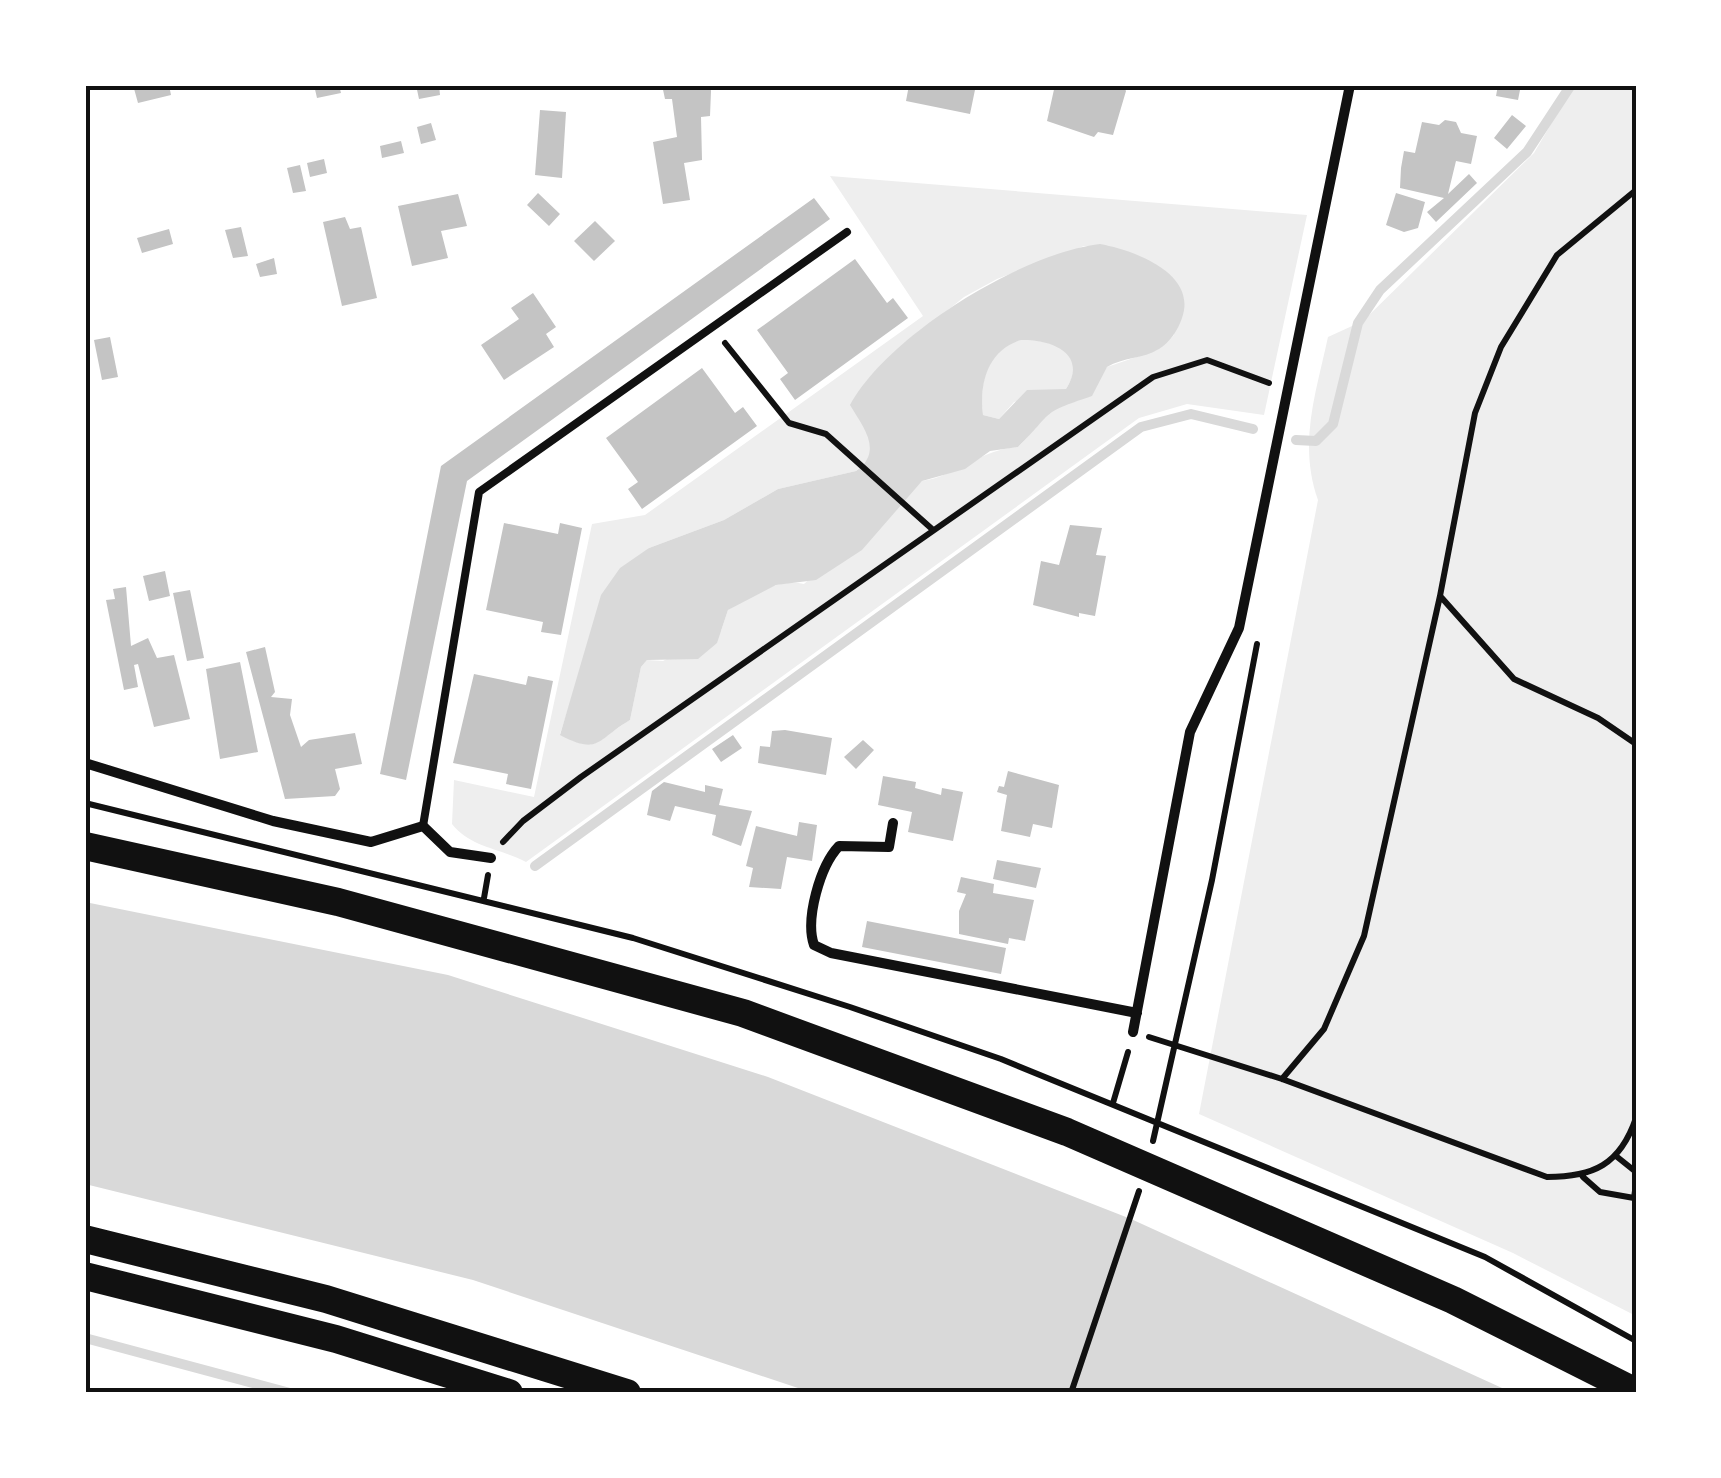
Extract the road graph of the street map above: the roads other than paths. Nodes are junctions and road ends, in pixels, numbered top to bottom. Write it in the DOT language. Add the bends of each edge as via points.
graph roads {
  1 [pos="1350,85"];
  2 [pos="847,232"];
  3 [pos="85,762"];
  4 [pos="893,823"];
  5 [pos="423,826"];
  6 [pos="85,846"];
  7 [pos="491,858"];
  8 [pos="1138,1013"];
  9 [pos="1132,1032"];
  10 [pos="85,1239"];
  11 [pos="85,1276"];
  12 [pos="1636,1392"];
  13 [pos="509,1393"];
  14 [pos="627,1393"];
  1 -- 8 [label="street" via="1238,628 1190,732"];
  2 -- 5 [label="lane" via="480,492"];
  3 -- 5 [label="street" via="273,822 371,842"];
  4 -- 8 [label="street" via="889,847 838,846 828,858 809,931 814,944 831,954"];
  5 -- 7 [label="street" via="450,852"];
  6 -- 12 [label="highway" via="338,902 742,1013 1067,1132 1453,1300"];
  8 -- 9 [label="street"];
  10 -- 14 [label="highway" via="326,1298"];
  11 -- 13 [label="highway" via="336,1340"];
}
